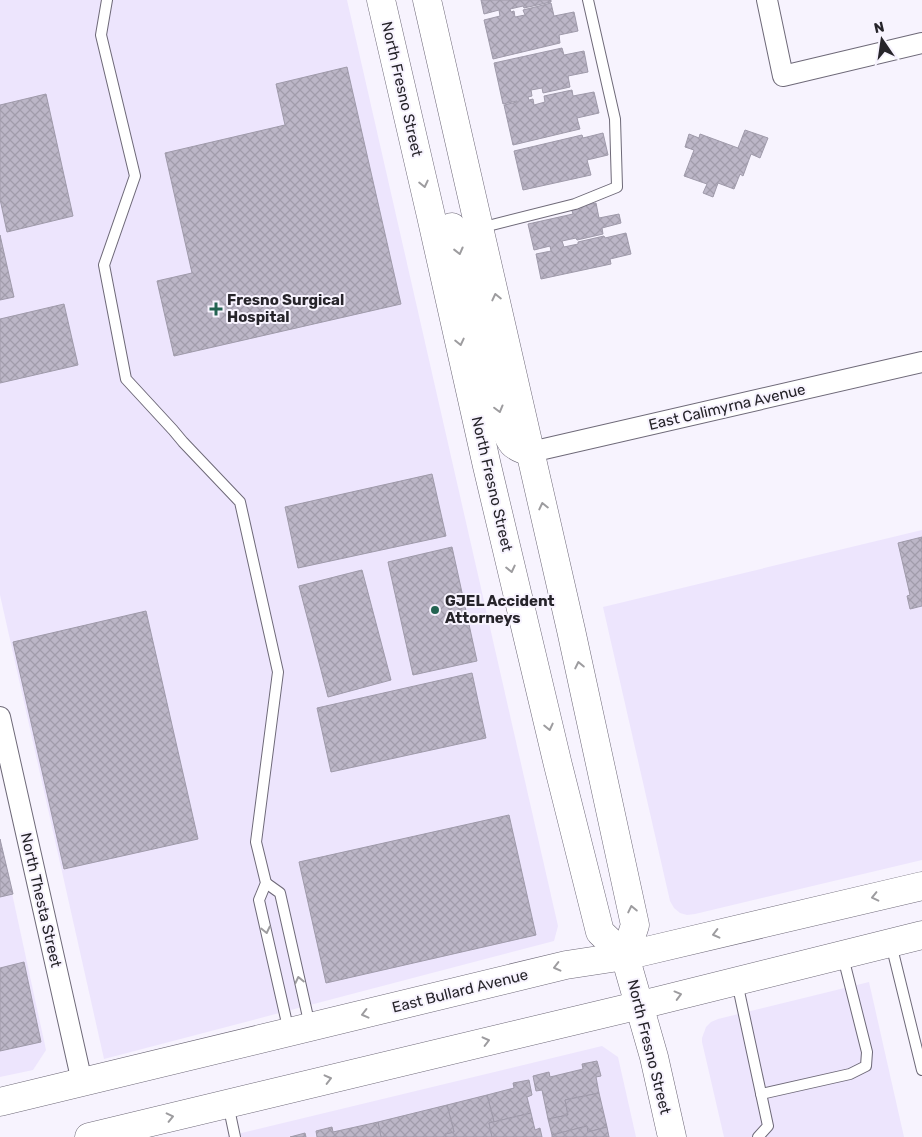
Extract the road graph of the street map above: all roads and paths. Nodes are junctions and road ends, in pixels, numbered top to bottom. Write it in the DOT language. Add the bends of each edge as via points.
graph roads {
  1 [pos="107,0"];
  2 [pos="381,0"];
  3 [pos="427,0"];
  4 [pos="588,0"];
  5 [pos="767,0"];
  6 [pos="922,43"];
  7 [pos="432,216"];
  8 [pos="480,228"];
  9 [pos="922,362"];
  10 [pos="531,452"];
  11 [pos="0,717"];
  12 [pos="266,883"];
  13 [pos="922,886"];
  14 [pos="922,935"];
  15 [pos="891,943"];
  16 [pos="842,955"];
  17 [pos="626,956"];
  18 [pos="736,981"];
  19 [pos="639,1005"];
  20 [pos="300,1030"];
  21 [pos="922,1070"];
  22 [pos="82,1082"];
  23 [pos="761,1094"];
  24 [pos="0,1102"];
  25 [pos="228,1104"];
  26 [pos="140,1131"];
  27 [pos="89,1137"];
  28 [pos="235,1137"];
  29 [pos="672,1137"];
  30 [pos="758,1137"];
  1 -- 12 [label="lane" via="102,35 134,176 104,265 126,379 240,502 278,672 256,842"];
  2 -- 7 [label="main road, North Fresno Street, one-way"];
  3 -- 8 [label="main road"];
  4 -- 8 [label="lane" via="615,119 617,187 575,204"];
  5 -- 6 [label="street" via="784,76"];
  7 -- 10 [label="main road, one-way" via="445,220 455,237 510,442"];
  7 -- 17 [label="main road, North Fresno Street, one-way" via="481,440 600,932"];
  10 -- 8 [label="main road, one-way"];
  9 -- 10 [label="street, East Calimyrna Avenue"];
  17 -- 10 [label="main road, one-way" via="635,925"];
  11 -- 22 [label="street, North Thesta Street"];
  12 -- 20 [label="lane, one-way" via="259,900"];
  20 -- 12 [label="lane, one-way" via="280,893"];
  13 -- 17 [label="main road, East Bullard Avenue, one-way"];
  14 -- 15 [label="main road"];
  15 -- 16 [label="main road"];
  15 -- 21 [label="lane"];
  16 -- 18 [label="main road"];
  16 -- 23 [label="lane" via="867,1052 866,1066 850,1074"];
  17 -- 19 [label="main road, North Fresno Street"];
  17 -- 20 [label="main road, East Bullard Avenue, one-way" via="566,965"];
  19 -- 18 [label="main road, one-way"];
  18 -- 23 [label="lane"];
  25 -- 19 [label="main road, one-way"];
  19 -- 29 [label="main road, North Fresno Street"];
  20 -- 22 [label="main road, East Bullard Avenue"];
  22 -- 24 [label="main road, East Bullard Avenue"];
  23 -- 30 [label="lane" via="768,1126"];
  26 -- 25 [label="main road, one-way"];
  25 -- 28 [label="lane"];
  26 -- 27 [label="main road"];
}
